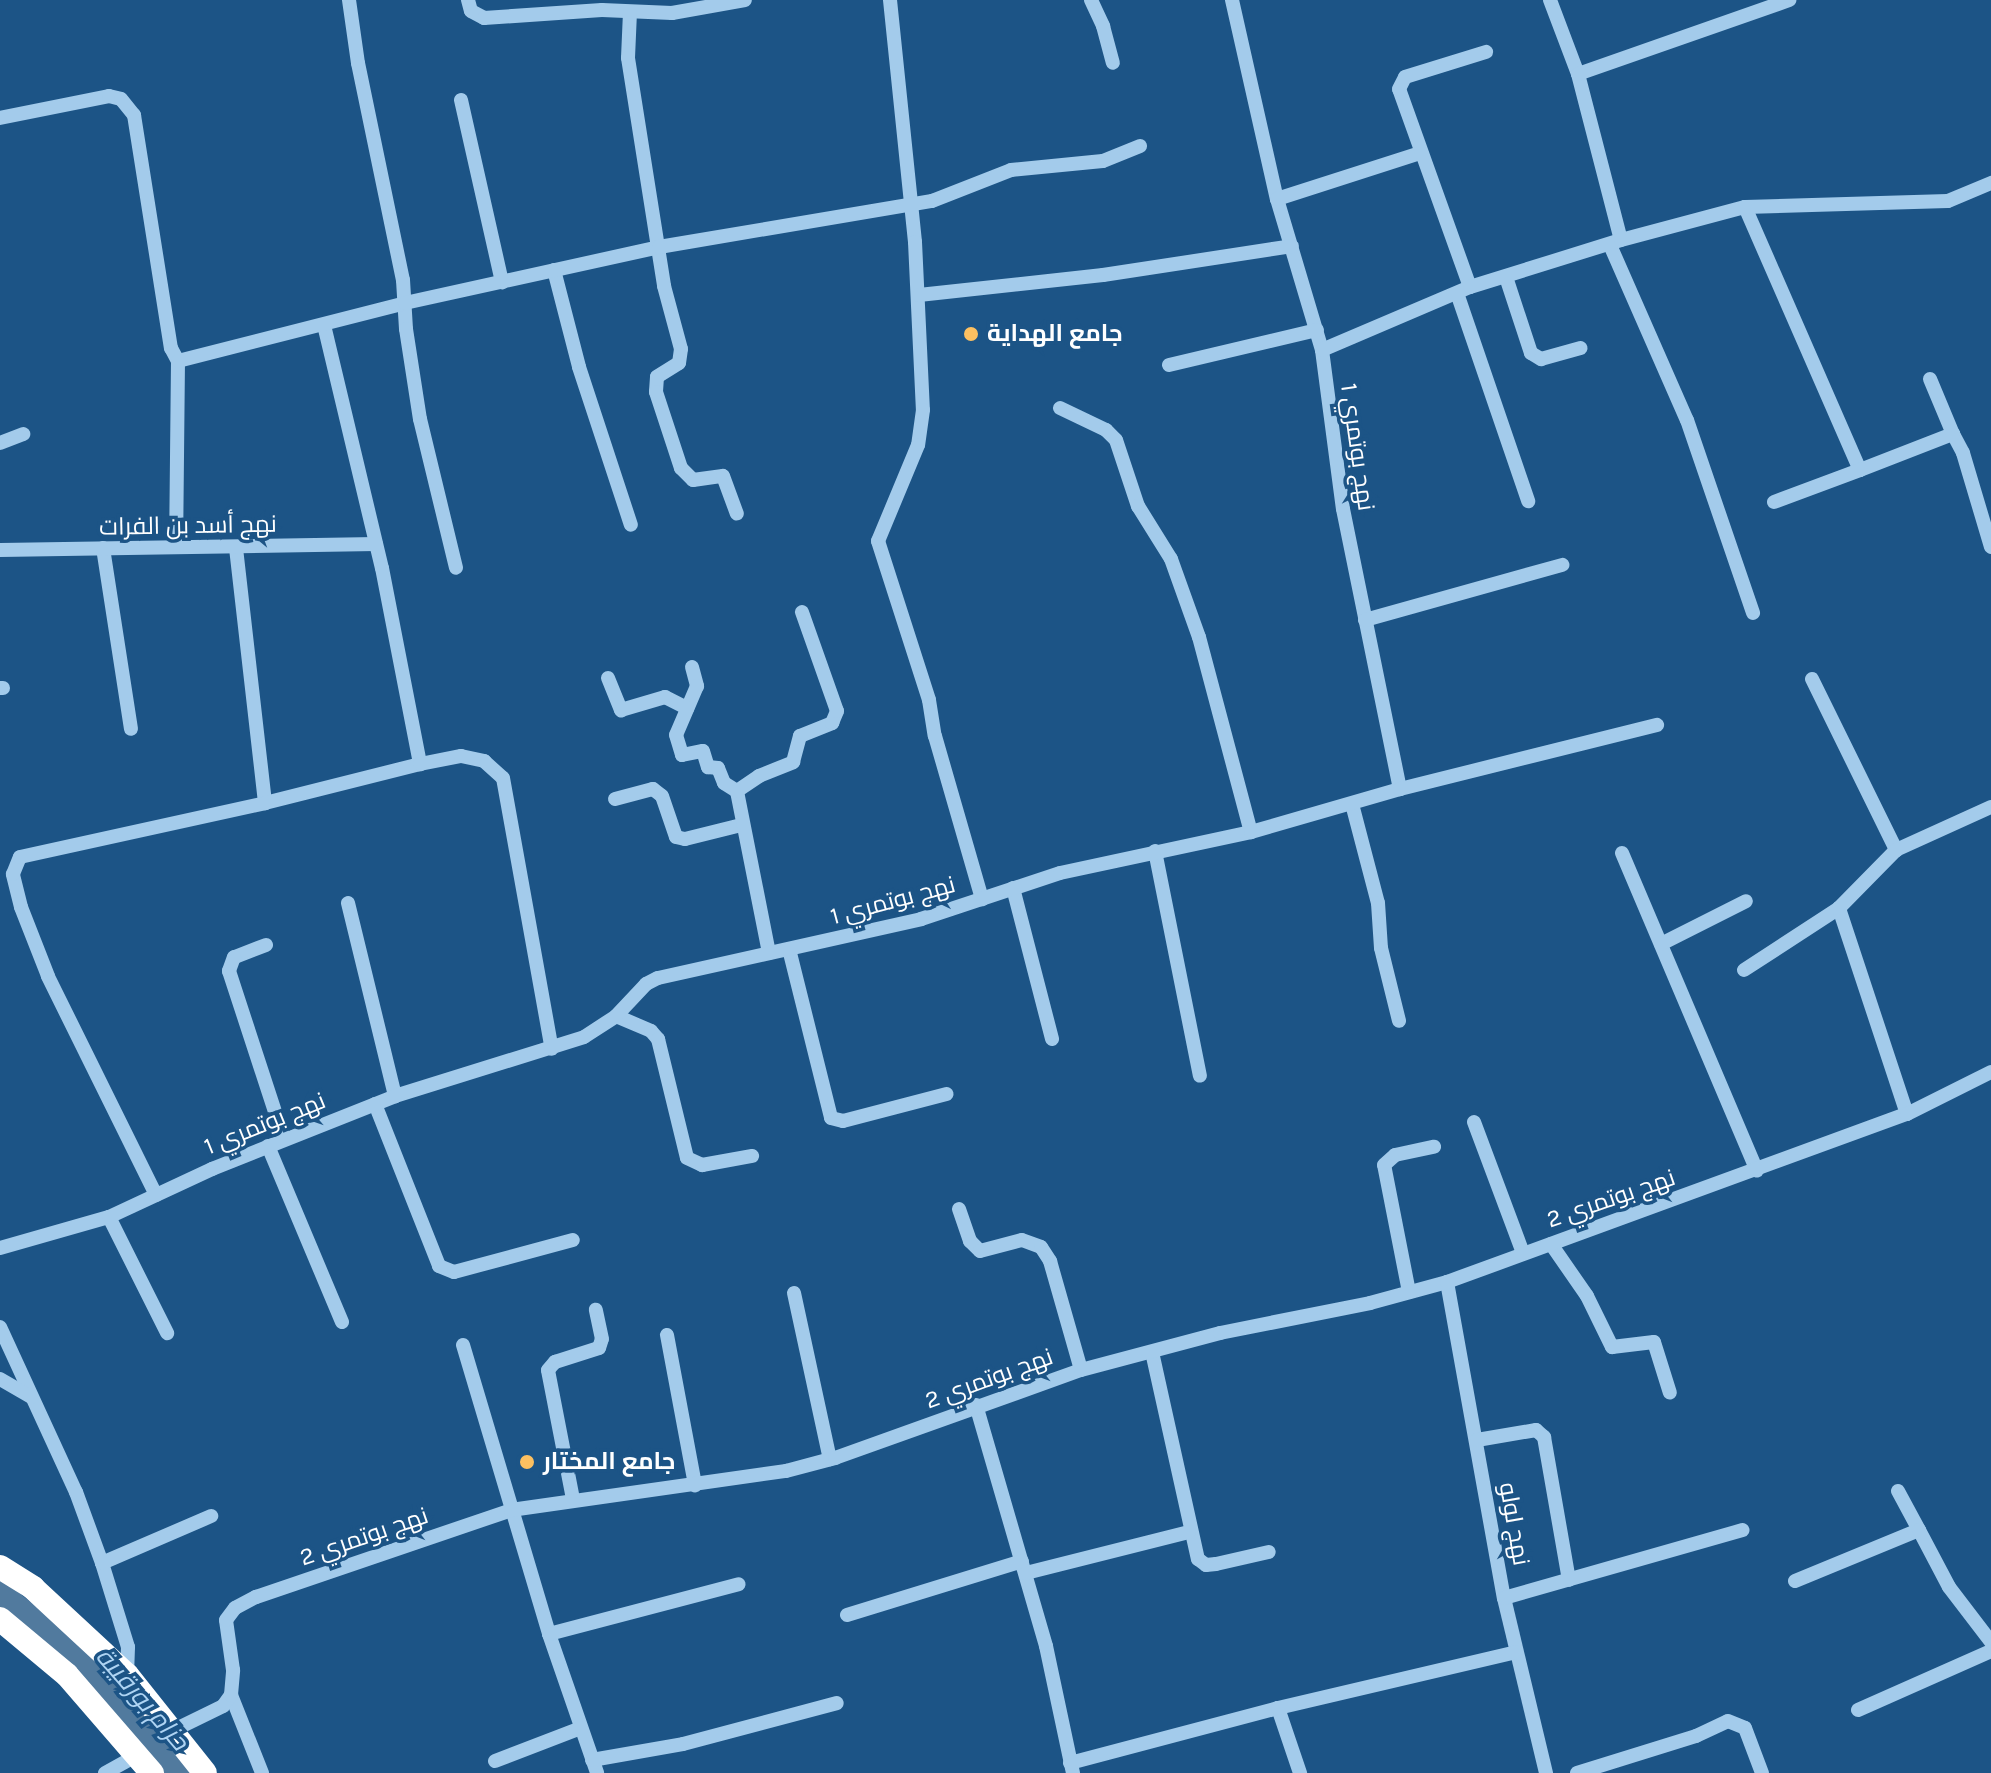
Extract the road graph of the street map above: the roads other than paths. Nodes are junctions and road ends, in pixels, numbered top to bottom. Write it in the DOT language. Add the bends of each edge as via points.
graph roads {
  1 [pos="349,0"];
  2 [pos="468,0"];
  3 [pos="745,0"];
  4 [pos="890,0"];
  5 [pos="1091,0"];
  6 [pos="1232,0"];
  7 [pos="1550,0"];
  8 [pos="1789,0"];
  9 [pos="671,6"];
  10 [pos="630,12"];
  11 [pos="1486,52"];
  12 [pos="1113,63"];
  13 [pos="1578,74"];
  14 [pos="461,100"];
  15 [pos="0,118"];
  16 [pos="1140,146"];
  17 [pos="1420,153"];
  18 [pos="1991,183"];
  19 [pos="1277,199"];
  20 [pos="911,205"];
  21 [pos="1745,207"];
  22 [pos="1616,243"];
  23 [pos="1292,246"];
  24 [pos="659,247"];
  25 [pos="554,270"];
  26 [pos="1506,277"];
  27 [pos="502,282"];
  28 [pos="1464,292"];
  29 [pos="919,295"];
  30 [pos="405,303"];
  31 [pos="324,325"];
  32 [pos="1317,330"];
  33 [pos="1581,348"];
  34 [pos="1322,350"];
  35 [pos="178,361"];
  36 [pos="1169,365"];
  37 [pos="1930,379"];
  38 [pos="1060,408"];
  39 [pos="23,434"];
  40 [pos="1953,434"];
  41 [pos="0,443"];
  42 [pos="1860,470"];
  43 [pos="1528,501"];
  44 [pos="1774,502"];
  45 [pos="737,514"];
  46 [pos="631,525"];
  47 [pos="376,544"];
  48 [pos="176,547"];
  49 [pos="1991,547"];
  50 [pos="103,548"];
  51 [pos="236,548"];
  52 [pos="0,550"];
  53 [pos="1562,565"];
  54 [pos="456,568"];
  55 [pos="802,612"];
  56 [pos="1753,613"];
  57 [pos="1365,620"];
  58 [pos="692,667"];
  59 [pos="608,678"];
  60 [pos="1812,679"];
  61 [pos="687,708"];
  62 [pos="1657,725"];
  63 [pos="131,729"];
  64 [pos="420,764"];
  65 [pos="1400,789"];
  66 [pos="737,791"];
  67 [pos="615,799"];
  68 [pos="265,803"];
  69 [pos="1352,804"];
  70 [pos="1991,807"];
  71 [pos="741,825"];
  72 [pos="1251,832"];
  73 [pos="1896,850"];
  74 [pos="1155,851"];
  75 [pos="1622,853"];
  76 [pos="1013,888"];
  77 [pos="982,899"];
  78 [pos="1746,901"];
  79 [pos="348,903"];
  80 [pos="1839,908"];
  81 [pos="1661,944"];
  82 [pos="266,945"];
  83 [pos="789,949"];
  84 [pos="769,953"];
  85 [pos="1744,970"];
  86 [pos="616,1016"];
  87 [pos="1399,1021"];
  88 [pos="1052,1039"];
  89 [pos="552,1049"];
  90 [pos="1991,1072"];
  91 [pos="1200,1076"];
  92 [pos="947,1094"];
  93 [pos="395,1096"];
  94 [pos="375,1104"];
  95 [pos="1907,1114"];
  96 [pos="1474,1122"];
  97 [pos="284,1139"];
  98 [pos="268,1146"];
  99 [pos="1434,1147"];
  100 [pos="752,1156"];
  101 [pos="1757,1171"];
  102 [pos="156,1195"];
  103 [pos="959,1209"];
  104 [pos="109,1217"];
  105 [pos="573,1240"];
  106 [pos="1551,1244"];
  107 [pos="0,1248"];
  108 [pos="1523,1253"];
  109 [pos="1447,1282"];
  110 [pos="1409,1292"];
  111 [pos="794,1293"];
  112 [pos="596,1310"];
  113 [pos="342,1322"];
  114 [pos="0,1327"];
  115 [pos="167,1333"];
  116 [pos="667,1335"];
  117 [pos="463,1345"];
  118 [pos="1152,1352"];
  119 [pos="1081,1370"];
  120 [pos="0,1379"];
  121 [pos="1670,1393"];
  122 [pos="33,1398"];
  123 [pos="976,1405"];
  124 [pos="1477,1440"];
  125 [pos="830,1459"];
  126 [pos="695,1485"];
  127 [pos="1898,1491"];
  128 [pos="573,1499"];
  129 [pos="511,1510"];
  130 [pos="211,1516"];
  131 [pos="1743,1530"];
  132 [pos="1919,1530"];
  133 [pos="1189,1532"];
  134 [pos="1269,1552"];
  135 [pos="102,1563"];
  136 [pos="0,1567"];
  137 [pos="1024,1567"];
  138 [pos="1569,1580"];
  139 [pos="1795,1581"];
  140 [pos="739,1584"];
  141 [pos="1504,1598"];
  142 [pos="847,1615"];
  143 [pos="0,1619"];
  144 [pos="549,1634"];
  145 [pos="1991,1642"];
  146 [pos="1991,1651"];
  147 [pos="1516,1652"];
  148 [pos="127,1675"];
  149 [pos="231,1695"];
  150 [pos="837,1703"];
  151 [pos="1278,1708"];
  152 [pos="1858,1710"];
  153 [pos="581,1728"];
  154 [pos="172,1731"];
  155 [pos="495,1761"];
  156 [pos="145,1764"];
  157 [pos="594,1766"];
  158 [pos="1071,1768"];
  159 [pos="105,1773"];
  160 [pos="205,1773"];
  161 [pos="262,1773"];
  162 [pos="1300,1773"];
  163 [pos="1546,1773"];
  164 [pos="1577,1773"];
  165 [pos="1762,1773"];
  1 -- 30 [label="street"];
  2 -- 10 [label="street" via="471,11 484,18"];
  3 -- 9 [label="street"];
  4 -- 20 [label="street"];
  5 -- 12 [label="street"];
  6 -- 19 [label="street, نهج بوتمري 1"];
  7 -- 13 [label="street"];
  8 -- 13 [label="street"];
  9 -- 10 [label="street"];
  10 -- 24 [label="street" via="628,58"];
  11 -- 17 [label="street" via="1405,77 1399,89"];
  13 -- 22 [label="street"];
  14 -- 27 [label="street"];
  15 -- 35 [label="street" via="109,96 131,109 171,348"];
  16 -- 20 [label="street" via="1091,164 1011,170 950,197"];
  17 -- 19 [label="street"];
  17 -- 28 [label="street"];
  18 -- 21 [label="street" via="1948,201"];
  19 -- 23 [label="street, نهج بوتمري 1"];
  20 -- 24 [label="street"];
  20 -- 29 [label="street"];
  21 -- 22 [label="street"];
  21 -- 42 [label="street"];
  22 -- 26 [label="street"];
  22 -- 56 [label="street" via="1687,420"];
  23 -- 29 [label="street" via="1103,275"];
  23 -- 32 [label="street, نهج بوتمري 1"];
  24 -- 25 [label="street"];
  24 -- 45 [label="street" via="681,349 679,363 655,382 660,409 681,468 693,480 723,476"];
  25 -- 27 [label="street"];
  25 -- 46 [label="street" via="579,367"];
  26 -- 28 [label="street"];
  26 -- 33 [label="street" via="1531,353 1541,359"];
  27 -- 30 [label="street"];
  28 -- 34 [label="street"];
  28 -- 43 [label="street"];
  29 -- 77 [label="street" via="923,410 918,445 878,541 929,700"];
  30 -- 31 [label="street"];
  30 -- 54 [label="street" via="420,419"];
  31 -- 35 [label="street"];
  31 -- 47 [label="street"];
  32 -- 34 [label="street, نهج بوتمري 1"];
  32 -- 36 [label="street"];
  34 -- 57 [label="street, نهج بوتمري 1" via="1343,509"];
  35 -- 48 [label="street"];
  37 -- 40 [label="street"];
  38 -- 72 [label="street" via="1116,440 1138,506 1171,559 1199,637"];
  39 -- 41 [label="street"];
  40 -- 42 [label="street"];
  40 -- 49 [label="street"];
  42 -- 44 [label="street"];
  47 -- 51 [label="street, نهج أسد بن الفرات"];
  47 -- 64 [label="street"];
  48 -- 50 [label="street, نهج أسد بن الفرات"];
  48 -- 51 [label="street, نهج أسد بن الفرات"];
  50 -- 52 [label="street, نهج أسد بن الفرات"];
  50 -- 63 [label="street"];
  51 -- 68 [label="street"];
  53 -- 57 [label="street"];
  55 -- 66 [label="street" via="837,711 832,723 800,736 793,762"];
  57 -- 65 [label="street, نهج بوتمري 1"];
  58 -- 61 [label="street" via="697,686"];
  59 -- 61 [label="street" via="621,710 665,697"];
  60 -- 73 [label="street"];
  61 -- 66 [label="street" via="676,735 682,755 703,751 708,767 718,768 724,783"];
  62 -- 65 [label="street"];
  64 -- 68 [label="street"];
  64 -- 89 [label="street" via="469,757 491,765 503,778"];
  65 -- 69 [label="street, نهج بوتمري 1"];
  66 -- 71 [label="street"];
  67 -- 71 [label="street" via="653,789 662,796 676,837 685,839"];
  68 -- 102 [label="street" via="20,857 13,874 48,976"];
  69 -- 72 [label="street, نهج بوتمري 1"];
  69 -- 87 [label="street" via="1378,903 1381,948"];
  70 -- 73 [label="street"];
  71 -- 84 [label="street"];
  72 -- 74 [label="street, نهج بوتمري 1"];
  73 -- 80 [label="street"];
  74 -- 76 [label="street, نهج بوتمري 1"];
  74 -- 91 [label="street"];
  75 -- 81 [label="street"];
  76 -- 77 [label="street, نهج بوتمري 1"];
  76 -- 88 [label="street"];
  77 -- 83 [label="street, نهج بوتمري 1" via="921,919"];
  78 -- 81 [label="street"];
  79 -- 93 [label="street"];
  80 -- 85 [label="street"];
  80 -- 95 [label="street"];
  81 -- 101 [label="street"];
  82 -- 97 [label="street" via="234,957 229,971"];
  83 -- 84 [label="street, نهج بوتمري 1"];
  83 -- 92 [label="street" via="831,1119 843,1121"];
  84 -- 86 [label="street, نهج بوتمري 1" via="658,978"];
  86 -- 89 [label="street, نهج بوتمري 1"];
  86 -- 100 [label="street" via="658,1039 687,1158 702,1165"];
  89 -- 93 [label="street, نهج بوتمري 1"];
  90 -- 95 [label="street, نهج بوتمري 2"];
  93 -- 94 [label="street, نهج بوتمري 1"];
  94 -- 97 [label="street, نهج بوتمري 1"];
  94 -- 105 [label="street" via="439,1266 454,1272"];
  95 -- 101 [label="street, نهج بوتمري 2"];
  96 -- 108 [label="street"];
  97 -- 98 [label="street, نهج بوتمري 1"];
  98 -- 102 [label="street, نهج بوتمري 1"];
  98 -- 113 [label="street"];
  99 -- 110 [label="street" via="1395,1155 1384,1165"];
  101 -- 106 [label="street, نهج بوتمري 2"];
  102 -- 104 [label="street, نهج بوتمري 1"];
  103 -- 119 [label="street" via="970,1241 980,1251 1022,1240 1041,1247 1050,1261"];
  104 -- 107 [label="street, نهج بوتمري 1"];
  104 -- 115 [label="street"];
  106 -- 108 [label="street, نهج بوتمري 2"];
  106 -- 121 [label="street" via="1587,1296 1612,1347 1654,1342"];
  108 -- 109 [label="street, نهج بوتمري 2"];
  109 -- 110 [label="street, نهج بوتمري 2"];
  109 -- 124 [label="street, نهج لولو"];
  110 -- 118 [label="street, نهج بوتمري 2"];
  111 -- 125 [label="street"];
  112 -- 128 [label="street" via="599,1348 555,1362 548,1370"];
  114 -- 122 [label="street"];
  116 -- 126 [label="street"];
  117 -- 129 [label="street"];
  118 -- 119 [label="street, نهج بوتمري 2"];
  118 -- 133 [label="street"];
  119 -- 123 [label="street, نهج بوتمري 2"];
  120 -- 122 [label="street"];
  122 -- 135 [label="street"];
  123 -- 125 [label="street, نهج بوتمري 2"];
  123 -- 137 [label="street"];
  124 -- 138 [label="street" via="1536,1430 1544,1437"];
  124 -- 141 [label="street, نهج لولو"];
  125 -- 126 [label="street, نهج بوتمري 2"];
  126 -- 128 [label="street, نهج بوتمري 2"];
  127 -- 132 [label="street"];
  128 -- 129 [label="street, نهج بوتمري 2"];
  129 -- 144 [label="street"];
  129 -- 149 [label="street, نهج بوتمري 2" via="235,1608 226,1623"];
  130 -- 135 [label="street"];
  131 -- 138 [label="street"];
  132 -- 139 [label="street"];
  132 -- 145 [label="street" via="1949,1587"];
  133 -- 134 [label="street" via="1198,1559 1206,1565"];
  133 -- 137 [label="street"];
  135 -- 148 [label="street" via="128,1647"];
  136 -- 148 [label="highway" via="33,1588"];
  137 -- 142 [label="street"];
  137 -- 158 [label="street"];
  138 -- 141 [label="street"];
  140 -- 144 [label="street"];
  141 -- 147 [label="street, نهج لولو"];
  143 -- 156 [label="highway" via="67,1675"];
  144 -- 153 [label="street"];
  146 -- 152 [label="street"];
  147 -- 151 [label="street"];
  147 -- 163 [label="street, نهج لولو"];
  148 -- 154 [label="highway"];
  149 -- 154 [label="street" via="223,1706"];
  149 -- 161 [label="street"];
  150 -- 157 [label="street"];
  151 -- 158 [label="street"];
  151 -- 162 [label="street"];
  153 -- 155 [label="street"];
  153 -- 157 [label="street"];
  154 -- 160 [label="highway"];
  156 -- 159 [label="street"];
  164 -- 165 [label="street" via="1728,1721 1745,1728"];
}
